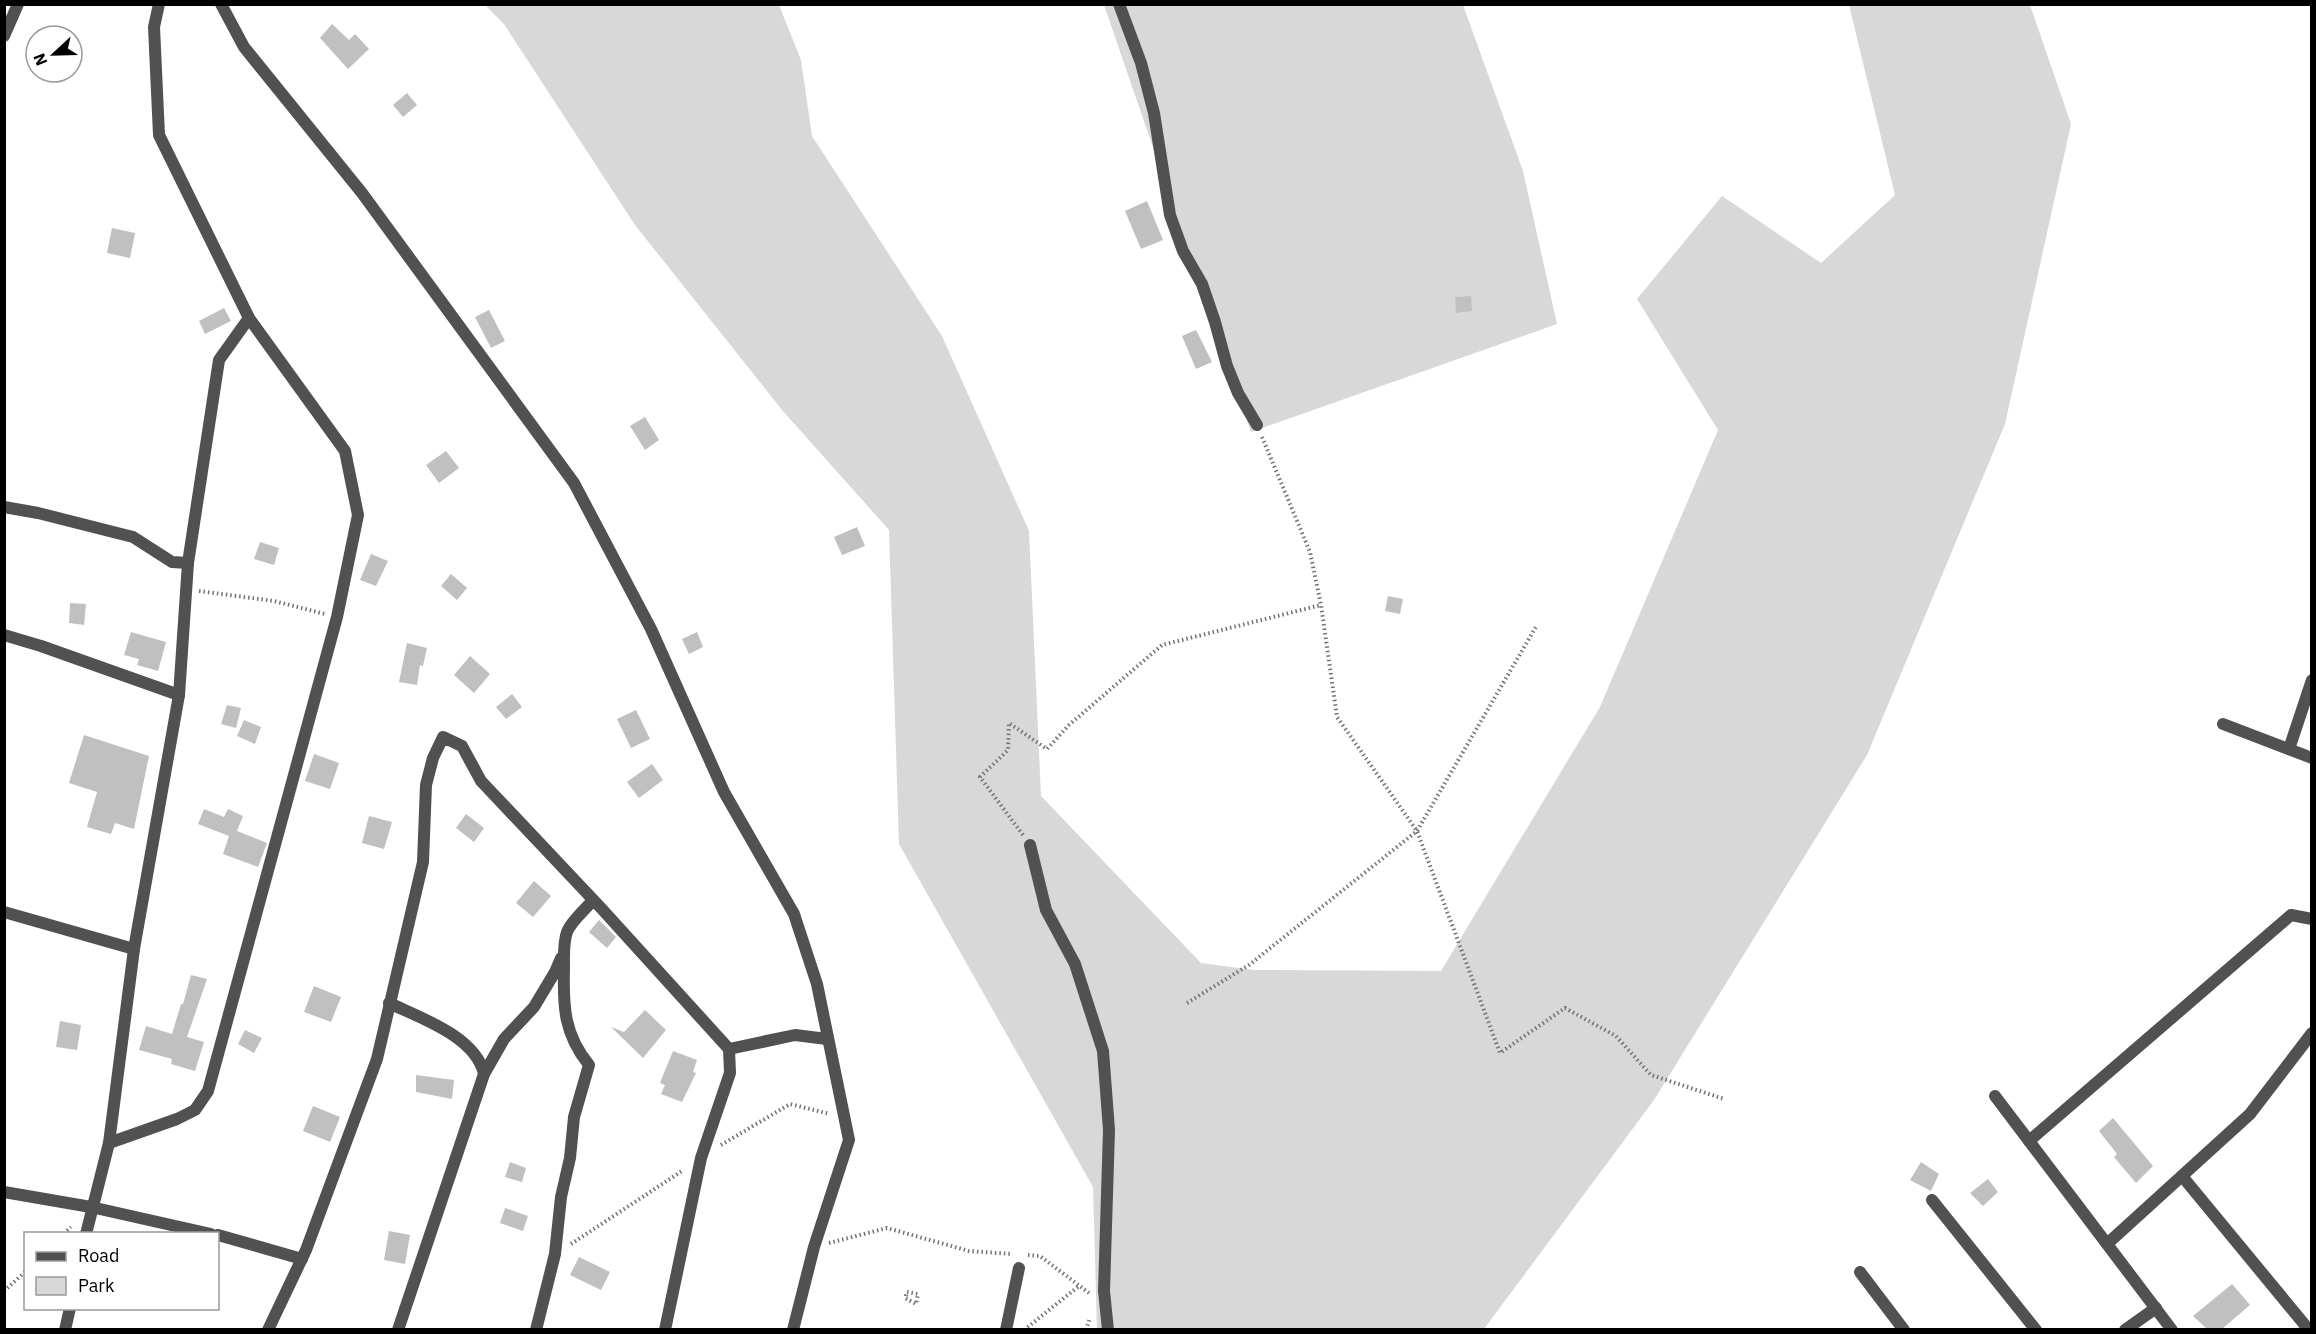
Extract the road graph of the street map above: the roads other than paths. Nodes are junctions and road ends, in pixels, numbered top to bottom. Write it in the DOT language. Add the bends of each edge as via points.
graph roads {
  1 [pos="18,4"];
  2 [pos="159,4"];
  3 [pos="221,4"];
  4 [pos="1119,4"];
  5 [pos="4,36"];
  6 [pos="249,318"];
  7 [pos="1257,425"];
  8 [pos="4,507"];
  9 [pos="188,563"];
  10 [pos="4,635"];
  11 [pos="2312,680"];
  12 [pos="179,695"];
  13 [pos="2223,724"];
  14 [pos="2289,749"];
  15 [pos="2312,758"];
  16 [pos="1030,845"];
  17 [pos="593,900"];
  18 [pos="6,916"];
  19 [pos="2312,919"];
  20 [pos="134,948"];
  21 [pos="564,950"];
  22 [pos="389,1003"];
  23 [pos="2312,1033"];
  24 [pos="827,1038"];
  25 [pos="729,1049"];
  26 [pos="484,1074"];
  27 [pos="1995,1096"];
  28 [pos="2029,1141"];
  29 [pos="109,1143"];
  30 [pos="2182,1176"];
  31 [pos="4,1192"];
  32 [pos="1932,1200"];
  33 [pos="92,1207"];
  34 [pos="86,1232"];
  35 [pos="206,1232"];
  36 [pos="219,1235"];
  37 [pos="2107,1244"];
  38 [pos="302,1259"];
  39 [pos="1019,1268"];
  40 [pos="1860,1272"];
  41 [pos="2156,1308"];
  42 [pos="70,1310"];
  43 [pos="65,1329"];
  44 [pos="268,1329"];
  45 [pos="398,1329"];
  46 [pos="536,1329"];
  47 [pos="665,1329"];
  48 [pos="793,1329"];
  49 [pos="1006,1329"];
  50 [pos="1108,1329"];
  51 [pos="1904,1329"];
  52 [pos="2036,1329"];
  53 [pos="2125,1329"];
  54 [pos="2172,1329"];
  55 [pos="2309,1329"];
  1 -- 5 [label="street"];
  2 -- 6 [label="street" via="154,27 159,135"];
  3 -- 24 [label="street" via="244,47 362,194 574,483 651,629 724,792 794,914 817,984"];
  4 -- 7 [label="street" via="1154,113 1170,215 1183,251 1202,284 1238,393"];
  6 -- 9 [label="street" via="219,360"];
  6 -- 29 [label="street" via="345,451 358,514 337,617 208,1090 195,1110"];
  8 -- 9 [label="street" via="133,537 172,562"];
  9 -- 12 [label="street"];
  10 -- 12 [label="street"];
  11 -- 14 [label="street"];
  12 -- 20 [label="street"];
  13 -- 14 [label="street"];
  14 -- 15 [label="street"];
  16 -- 50 [label="street" via="1046,910 1075,964 1103,1051 1109,1130 1104,1292"];
  17 -- 21 [label="street" via="567,931"];
  17 -- 22 [label="street" via="481,781 462,746 443,737 426,785 423,862"];
  17 -- 25 [label="street"];
  18 -- 20 [label="street"];
  19 -- 28 [label="street" via="2291,915"];
  20 -- 29 [label="street"];
  21 -- 26 [label="street" via="534,1007 504,1040"];
  21 -- 46 [label="street" via="563,1006 569,1032 589,1065 574,1117 555,1254"];
  22 -- 26 [label="street" via="443,1028 482,1062"];
  22 -- 38 [label="street" via="377,1059"];
  23 -- 30 [label="street" via="2250,1114"];
  24 -- 25 [label="street" via="795,1035"];
  24 -- 48 [label="street" via="849,1140 814,1247"];
  25 -- 47 [label="street" via="730,1073 701,1158"];
  26 -- 45 [label="street"];
  27 -- 28 [label="street"];
  28 -- 37 [label="street"];
  29 -- 33 [label="street"];
  30 -- 37 [label="street"];
  30 -- 55 [label="street"];
  31 -- 33 [label="street"];
  32 -- 52 [label="street"];
  33 -- 34 [label="street"];
  33 -- 35 [label="street"];
  36 -- 38 [label="street"];
  37 -- 41 [label="street"];
  38 -- 44 [label="street"];
  39 -- 49 [label="street"];
  40 -- 51 [label="street"];
  41 -- 53 [label="street"];
  41 -- 54 [label="street"];
  42 -- 43 [label="street"];
}
